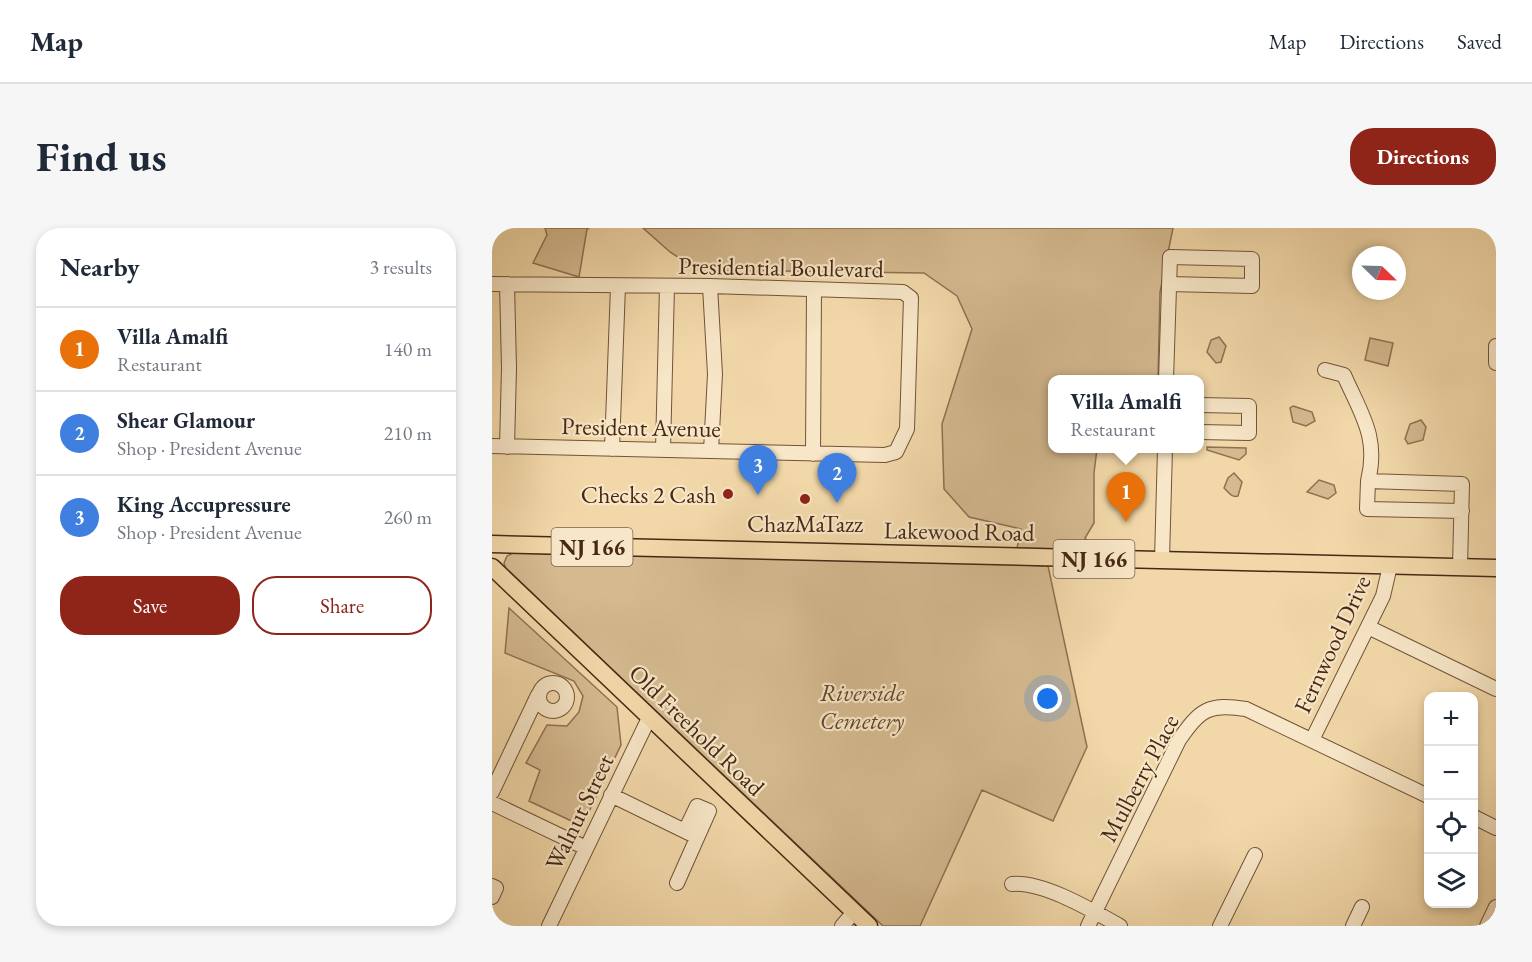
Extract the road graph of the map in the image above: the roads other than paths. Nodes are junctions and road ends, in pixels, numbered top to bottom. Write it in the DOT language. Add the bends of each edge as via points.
graph roads {
  1 [pos="492,284"];
  2 [pos="507,284"];
  3 [pos="1169,284"];
  4 [pos="618,286"];
  5 [pos="667,286"];
  6 [pos="710,286"];
  7 [pos="814,290"];
  8 [pos="1496,346"];
  9 [pos="1496,363"];
  10 [pos="1325,370"];
  11 [pos="1166,375"];
  12 [pos="1204,405"];
  13 [pos="1204,432"];
  14 [pos="492,446"];
  15 [pos="507,447"];
  16 [pos="612,449"];
  17 [pos="663,450"];
  18 [pos="711,451"];
  19 [pos="896,452"];
  20 [pos="1165,453"];
  21 [pos="813,454"];
  22 [pos="1368,481"];
  23 [pos="1462,511"];
  24 [pos="492,544"];
  25 [pos="1162,560"];
  26 [pos="1390,566"];
  27 [pos="492,567"];
  28 [pos="1460,567"];
  29 [pos="1496,568"];
  30 [pos="1368,627"];
  31 [pos="1496,689"];
  32 [pos="538,695"];
  33 [pos="649,718"];
  34 [pos="1312,740"];
  35 [pos="492,792"];
  36 [pos="1424,793"];
  37 [pos="611,795"];
  38 [pos="492,803"];
  39 [pos="1478,819"];
  40 [pos="1496,828"];
  41 [pos="586,848"];
  42 [pos="1255,855"];
  43 [pos="677,883"];
  44 [pos="1012,884"];
  45 [pos="492,886"];
  46 [pos="492,897"];
  47 [pos="1362,907"];
  48 [pos="1496,907"];
  49 [pos="854,912"];
  50 [pos="1095,912"];
  51 [pos="549,926"];
  52 [pos="842,926"];
  53 [pos="869,926"];
  54 [pos="1088,926"];
  55 [pos="1120,926"];
  56 [pos="1220,926"];
  57 [pos="1353,926"];
  58 [pos="1487,926"];
  1 -- 2 [label="street, Presidential Boulevard"];
  2 -- 4 [label="street, Presidential Boulevard"];
  2 -- 15 [label="street"];
  3 -- 3 [label="street" via="1170,257 1252,259 1252,286"];
  3 -- 11 [label="street"];
  4 -- 5 [label="street, Presidential Boulevard"];
  4 -- 16 [label="street"];
  5 -- 6 [label="street, Presidential Boulevard"];
  5 -- 17 [label="street"];
  6 -- 7 [label="street, Presidential Boulevard"];
  6 -- 18 [label="street" via="715,374"];
  7 -- 19 [label="street, Presidential Boulevard" via="903,292 910,298 907,429"];
  7 -- 21 [label="street"];
  8 -- 9 [label="street"];
  10 -- 22 [label="street" via="1344,375 1369,431 1373,450"];
  12 -- 13 [label="street" via="1249,406 1249,433"];
  14 -- 15 [label="street, President Avenue"];
  15 -- 16 [label="street, President Avenue"];
  16 -- 17 [label="street, President Avenue"];
  17 -- 18 [label="street, President Avenue"];
  18 -- 21 [label="street, President Avenue"];
  19 -- 21 [label="street, President Avenue" via="885,456"];
  20 -- 25 [label="street"];
  22 -- 23 [label="street" via="1462,484"];
  22 -- 23 [label="street" via="1367,509"];
  23 -- 28 [label="street"];
  24 -- 25 [label="main road, Lakewood Road / NJ 166"];
  25 -- 26 [label="main road, Lakewood Road / NJ 166"];
  26 -- 28 [label="main road, Lakewood Road / NJ 166"];
  26 -- 30 [label="street, Fernwood Drive" via="1383,596"];
  27 -- 33 [label="main road, Old Freehold Road"];
  28 -- 29 [label="main road, Lakewood Road / NJ 166"];
  30 -- 31 [label="street"];
  30 -- 34 [label="street, Fernwood Drive"];
  32 -- 35 [label="street"];
  33 -- 37 [label="street, Walnut Street"];
  33 -- 49 [label="main road, Old Freehold Road"];
  34 -- 36 [label="street, Mulberry Place"];
  34 -- 50 [label="street, Mulberry Place" via="1245,709 1211,708 1195,717 1179,740"];
  37 -- 41 [label="street, Walnut Street"];
  37 -- 43 [label="street" via="691,834"];
  38 -- 41 [label="street"];
  39 -- 40 [label="street"];
  41 -- 51 [label="street, Walnut Street"];
  42 -- 56 [label="street"];
  44 -- 50 [label="street" via="1043,888"];
  45 -- 46 [label="street" via="496,888"];
  47 -- 57 [label="street"];
  48 -- 58 [label="street"];
  49 -- 52 [label="street"];
  49 -- 53 [label="main road, Old Freehold Road"];
  50 -- 54 [label="street, Mulberry Place"];
  50 -- 55 [label="street"];
}
